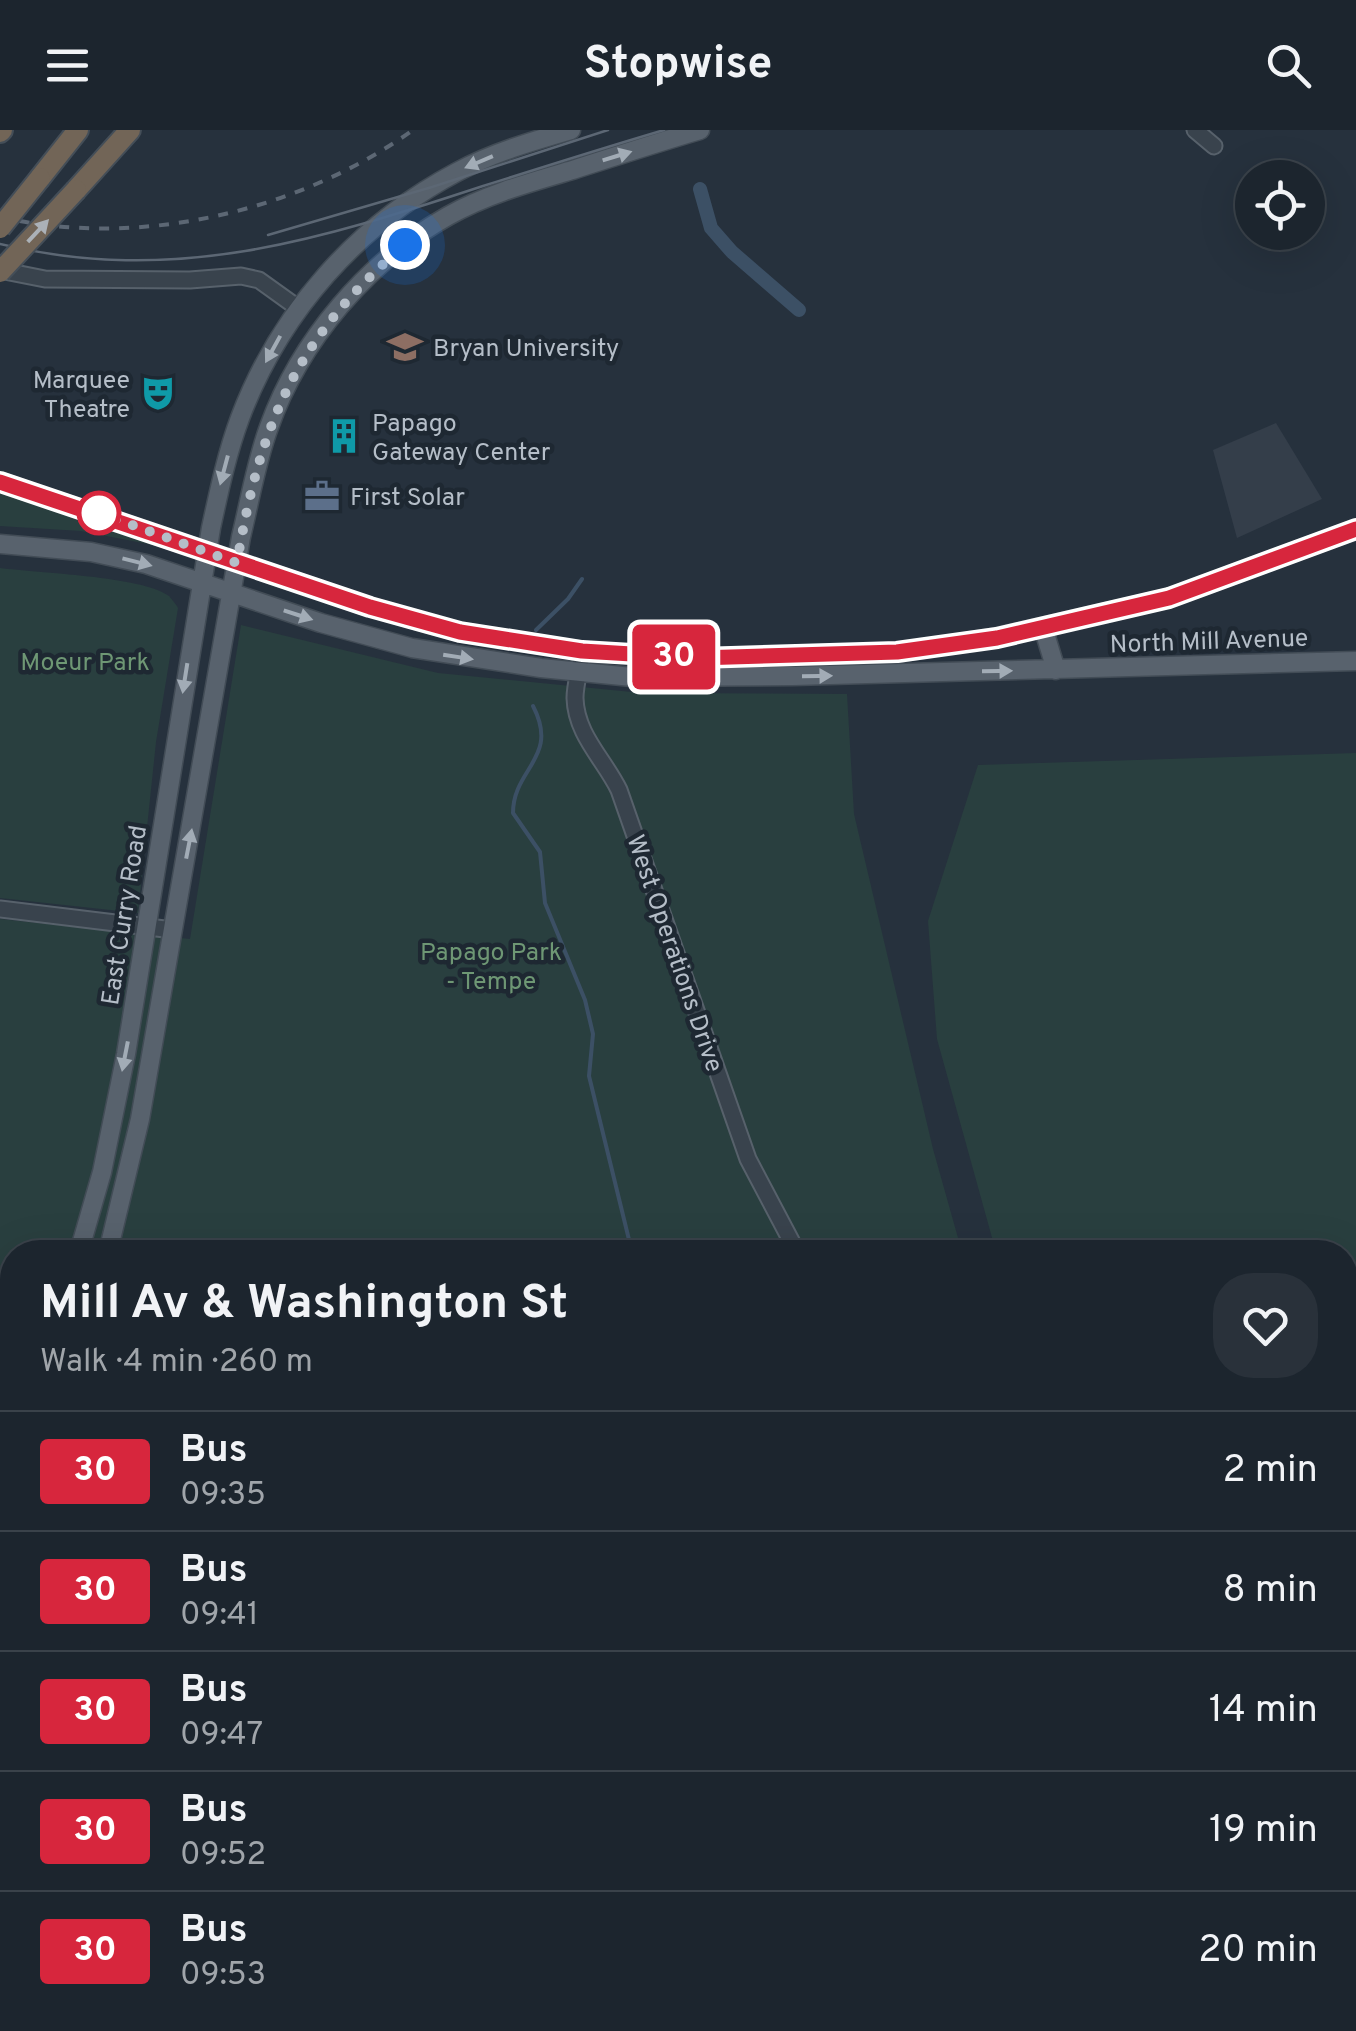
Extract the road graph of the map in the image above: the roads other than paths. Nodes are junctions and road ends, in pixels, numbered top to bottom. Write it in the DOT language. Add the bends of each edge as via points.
graph roads {
  1 [pos="78,130"];
  2 [pos="130,130"];
  3 [pos="571,130"];
  4 [pos="700,130"];
  5 [pos="1195,130"];
  6 [pos="1209,130"];
  7 [pos="0,228"];
  8 [pos="0,271"];
  9 [pos="298,308"];
  10 [pos="0,482"];
  11 [pos="1356,529"];
  12 [pos="0,544"];
  13 [pos="207,551"];
  14 [pos="237,563"];
  15 [pos="201,582"];
  16 [pos="233,593"];
  17 [pos="1043,627"];
  18 [pos="582,651"];
  19 [pos="1354,660"];
  20 [pos="1056,670"];
  21 [pos="580,672"];
  22 [pos="0,909"];
  23 [pos="147,926"];
  24 [pos="173,930"];
  25 [pos="82,1240"];
  26 [pos="111,1240"];
  27 [pos="790,1240"];
  1 -- 7 [label="highway, bridge"];
  8 -- 2 [label="highway, one-way, bridge"];
  3 -- 9 [label="main road, East Curry Road, one-way" via="481,160 432,187 362,238"];
  14 -- 4 [label="main road, East Curry Road, one-way" via="259,457 284,393 327,322 374,271 426,230 490,196"];
  5 -- 6 [label="street" via="1214,146"];
  8 -- 9 [label="street" via="62,280 241,276 259,280"];
  9 -- 13 [label="main road, East Curry Road, one-way" via="241,416"];
  10 -- 13 [label="main road, North Mill Avenue"];
  11 -- 17 [label="main road, North Mill Avenue" via="1169,598"];
  12 -- 15 [label="main road, North Mill Avenue, one-way" via="92,552"];
  13 -- 14 [label="main road, North Mill Avenue"];
  13 -- 15 [label="main road, East Curry Road"];
  14 -- 16 [label="main road, East Curry Road"];
  14 -- 18 [label="main road, North Mill Avenue" via="460,632"];
  15 -- 16 [label="main road, North Mill Avenue"];
  15 -- 23 [label="main road, East Curry Road, one-way"];
  16 -- 21 [label="main road, North Mill Avenue, one-way" via="412,648"];
  24 -- 16 [label="main road, East Curry Road, one-way"];
  17 -- 18 [label="main road, North Mill Avenue" via="897,652 698,658"];
  17 -- 20 [label="main road"];
  18 -- 21 [label="street, West Operations Drive"];
  19 -- 20 [label="main road, North Mill Avenue"];
  21 -- 20 [label="main road, North Mill Avenue, one-way" via="677,678"];
  21 -- 27 [label="street, West Operations Drive" via="577,718 619,790 748,1159"];
  22 -- 23 [label="street"];
  23 -- 24 [label="street"];
  23 -- 25 [label="main road, East Curry Road, one-way" via="106,1155"];
  24 -- 26 [label="main road, East Curry Road"];
}
